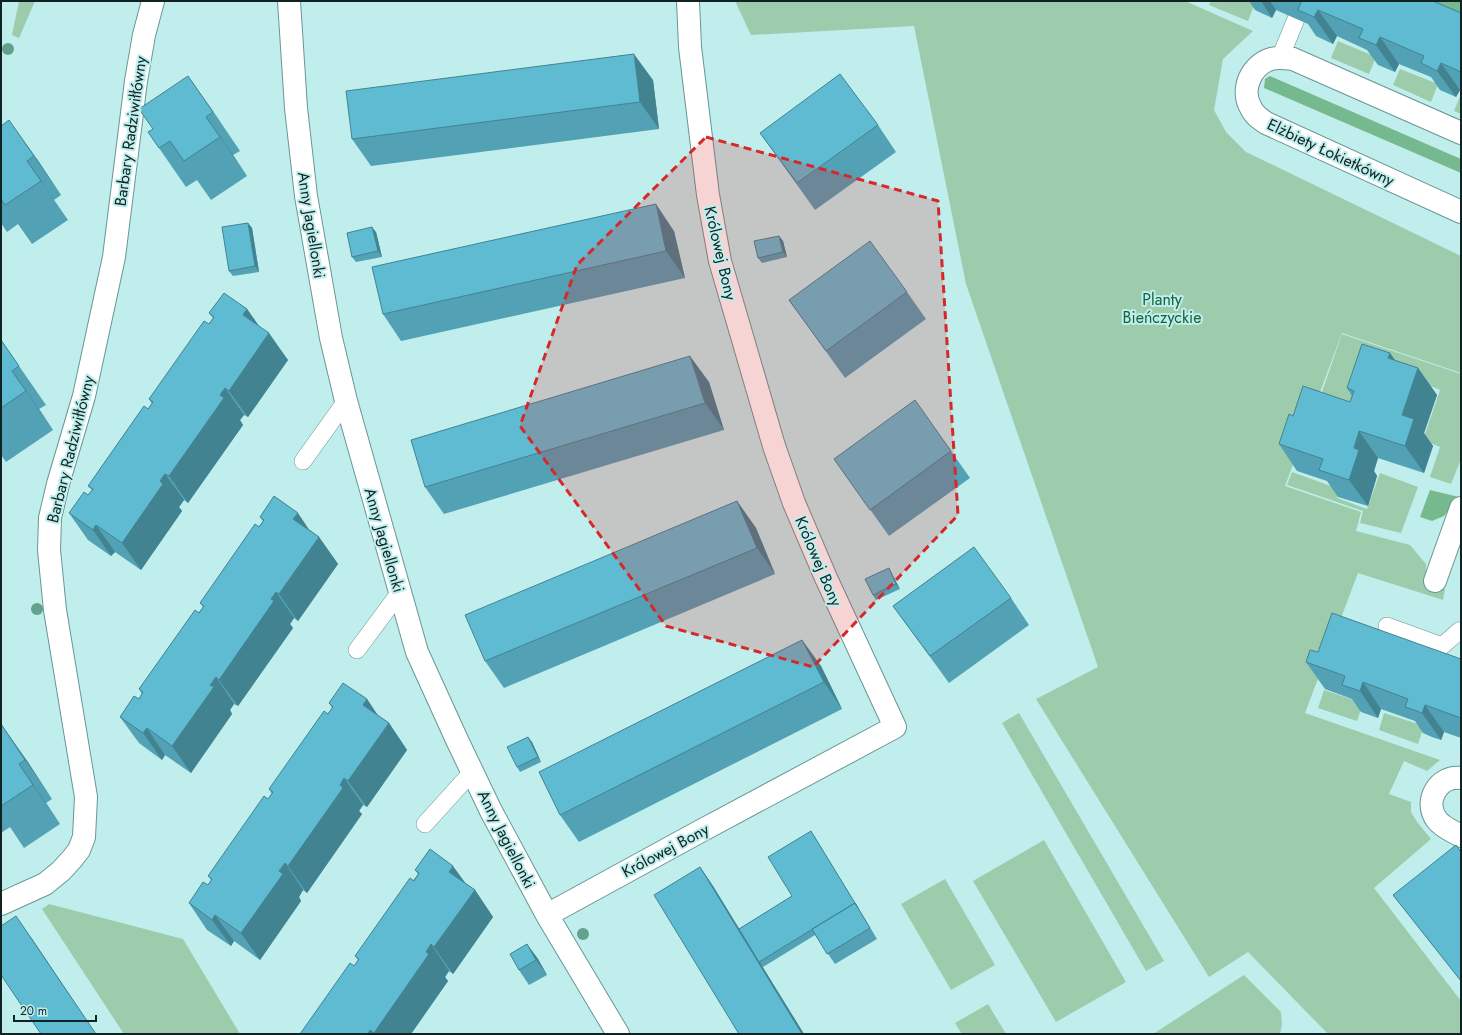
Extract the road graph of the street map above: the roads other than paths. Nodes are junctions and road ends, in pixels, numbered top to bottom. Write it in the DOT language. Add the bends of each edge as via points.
graph roads {
  1 [pos="153,1"];
  2 [pos="289,1"];
  3 [pos="688,1"];
  4 [pos="1296,19"];
  5 [pos="1280,58"];
  6 [pos="1461,133"];
  7 [pos="1461,212"];
  8 [pos="346,401"];
  9 [pos="303,462"];
  10 [pos="1461,508"];
  11 [pos="1435,581"];
  12 [pos="400,592"];
  13 [pos="1387,626"];
  14 [pos="1461,632"];
  15 [pos="357,650"];
  16 [pos="472,772"];
  17 [pos="1459,773"];
  18 [pos="425,824"];
  19 [pos="1461,836"];
  20 [pos="1,904"];
  21 [pos="547,915"];
  22 [pos="618,1034"];
  1 -- 20 [label="street, Barbary Radziwiłłówny" via="136,81 114,256 84,396 50,518 50,557 55,610 86,797 84,836 79,850 61,871 45,884"];
  2 -- 8 [label="street, Anny Jagiellonki" via="296,108 306,196 331,338"];
  3 -- 21 [label="street, Królowej Bony" via="690,47 708,195 720,261 774,446 794,503 895,728 697,832"];
  4 -- 5 [label="lane"];
  5 -- 6 [label="street, Elżbiety Łokietkówny" via="1293,59"];
  5 -- 7 [label="street, Elżbiety Łokietkówny" via="1260,64 1247,84 1246,95 1250,107 1257,116 1266,123"];
  8 -- 9 [label="lane"];
  8 -- 12 [label="street, Anny Jagiellonki"];
  10 -- 11 [label="street"];
  12 -- 15 [label="lane"];
  12 -- 16 [label="street, Anny Jagiellonki" via="417,652"];
  13 -- 14 [label="lane" via="1442,646"];
  16 -- 18 [label="lane"];
  16 -- 21 [label="street, Anny Jagiellonki"];
  17 -- 19 [label="street" via="1436,788 1431,805 1438,821"];
  21 -- 22 [label="street, Anny Jagiellonki"];
}
